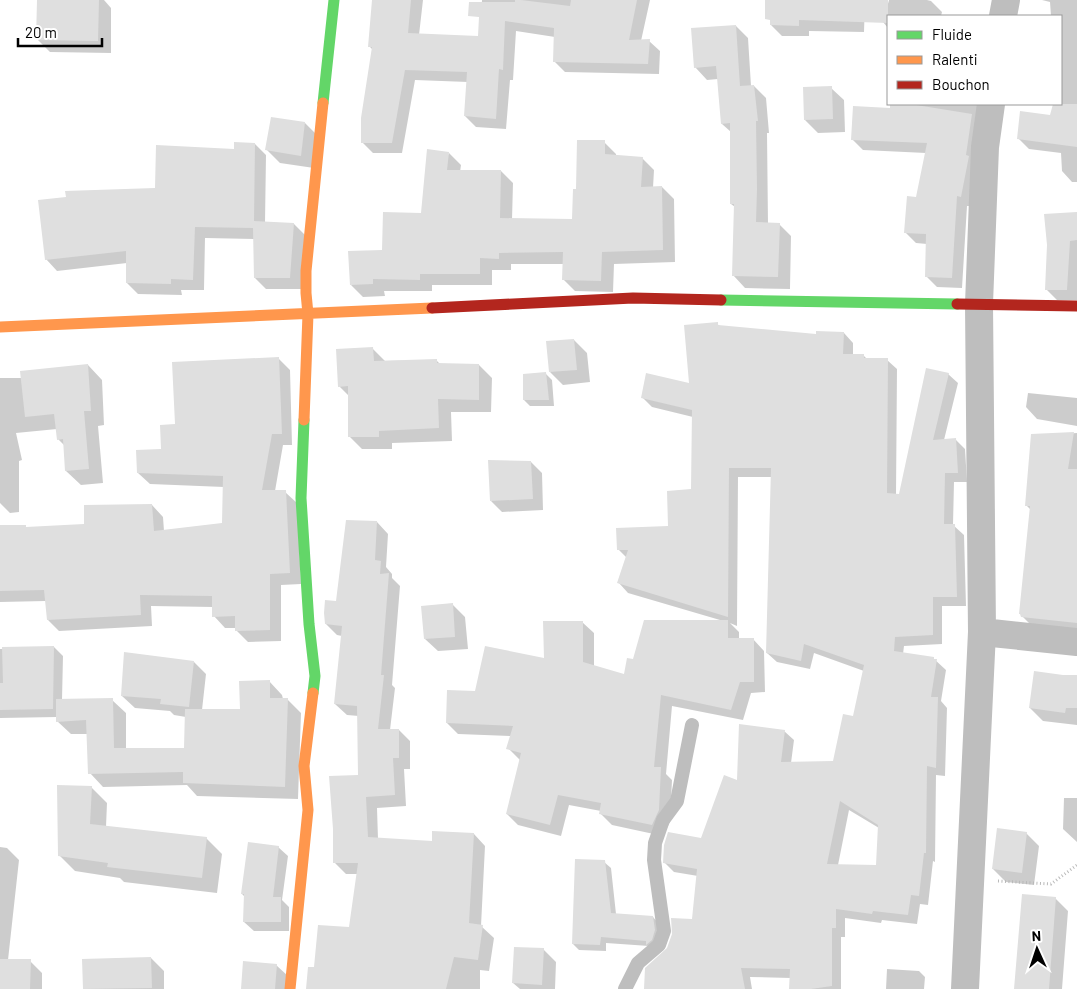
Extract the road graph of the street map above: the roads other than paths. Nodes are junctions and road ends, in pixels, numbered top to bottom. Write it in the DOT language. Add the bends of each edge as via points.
graph roads {
  1 [pos="334,0"];
  2 [pos="1006,0"];
  3 [pos="1003,15"];
  4 [pos="991,105"];
  5 [pos="979,304"];
  6 [pos="1077,306"];
  7 [pos="308,314"];
  8 [pos="0,327"];
  9 [pos="982,632"];
  10 [pos="1077,642"];
  11 [pos="692,725"];
  12 [pos="290,989"];
  13 [pos="625,989"];
  14 [pos="965,989"];
  1 -- 7 [label="street" via="315,170 308,256"];
  2 -- 3 [label="street"];
  4 -- 5 [label="street" via="985,148"];
  5 -- 6 [label="street"];
  5 -- 7 [label="street" via="633,298"];
  5 -- 9 [label="street"];
  7 -- 8 [label="street"];
  7 -- 12 [label="street" via="301,498 315,676 305,751 308,810"];
  9 -- 10 [label="street"];
  9 -- 14 [label="street"];
  11 -- 13 [label="lane" via="677,801 663,820 655,842 654,860 664,931 659,945 638,963"];
}
